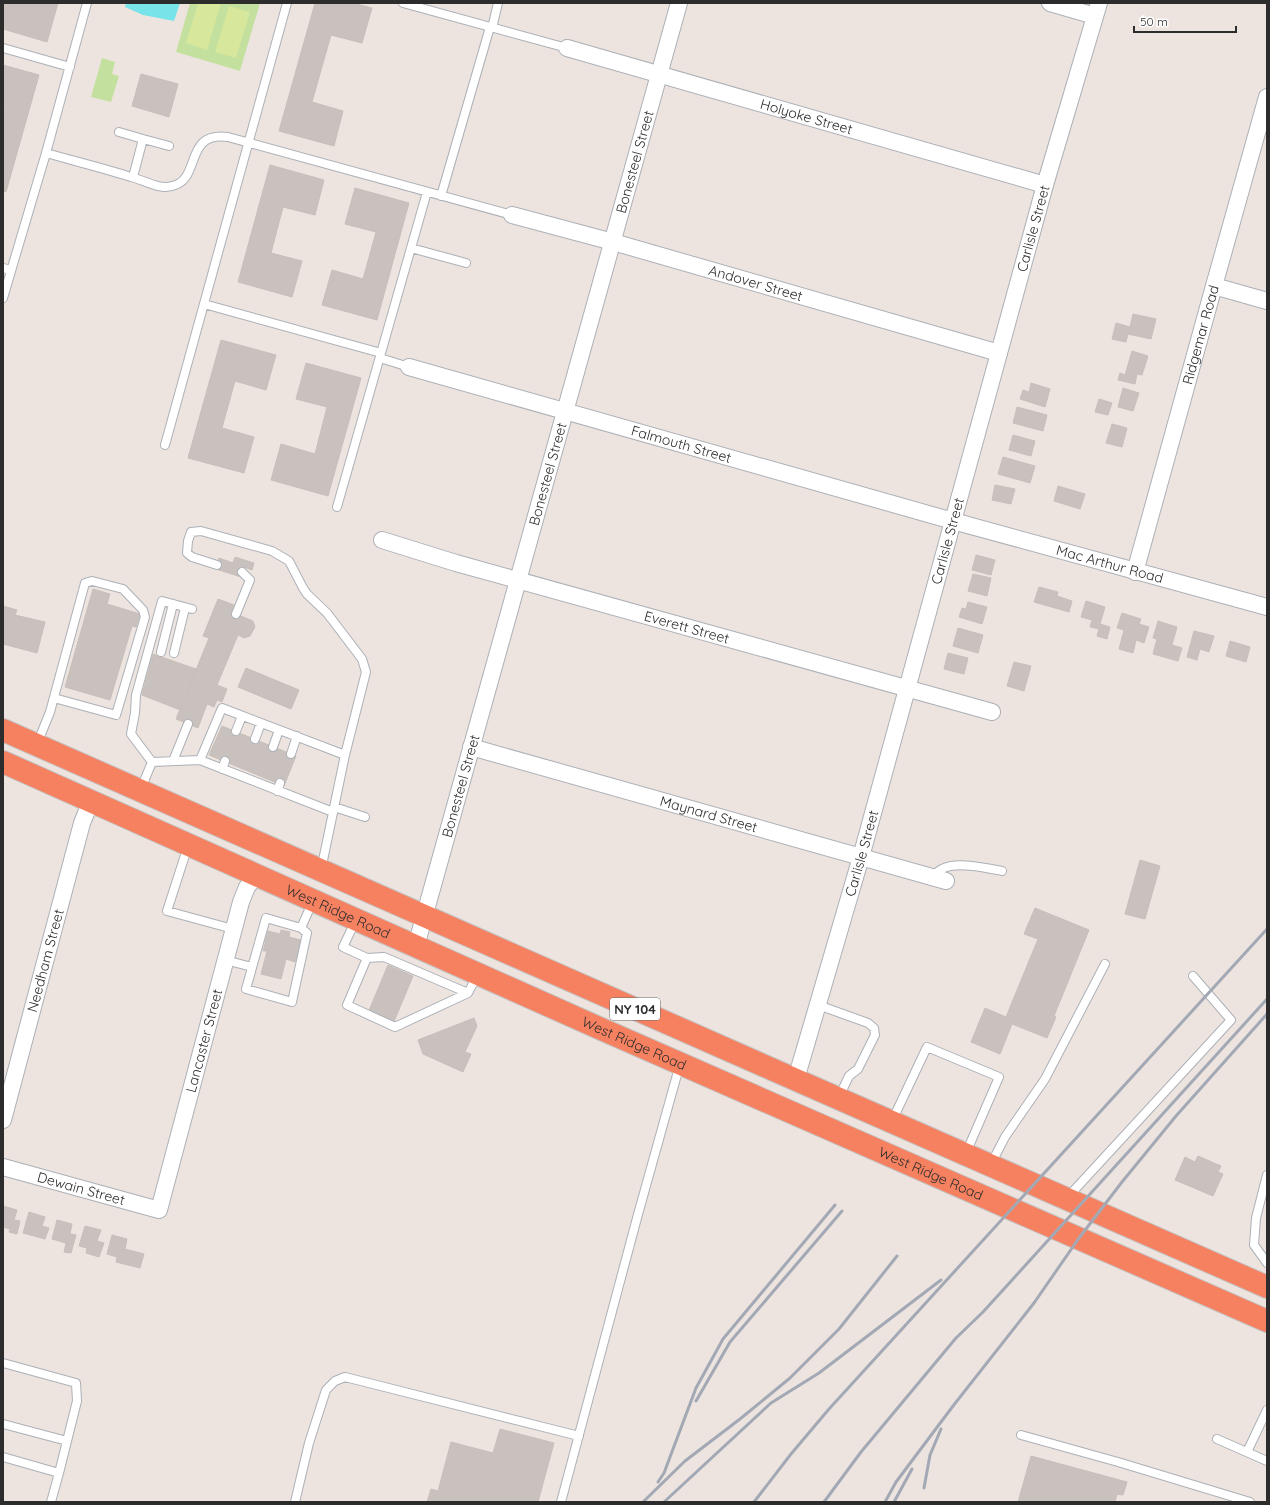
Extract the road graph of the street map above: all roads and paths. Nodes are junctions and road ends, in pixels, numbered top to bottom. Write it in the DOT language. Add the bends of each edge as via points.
graph roads {
  1 [pos="87,3"];
  2 [pos="287,3"];
  3 [pos="403,3"];
  4 [pos="498,3"];
  5 [pos="679,3"];
  6 [pos="1050,3"];
  7 [pos="1097,9"];
  8 [pos="491,27"];
  9 [pos="3,48"];
  10 [pos="567,48"];
  11 [pos="70,67"];
  12 [pos="659,74"];
  13 [pos="1267,97"];
  14 [pos="119,132"];
  15 [pos="143,139"];
  16 [pos="248,142"];
  17 [pos="169,146"];
  18 [pos="46,153"];
  19 [pos="133,177"];
  20 [pos="1045,185"];
  21 [pos="427,192"];
  22 [pos="441,196"];
  23 [pos="512,215"];
  24 [pos="613,242"];
  25 [pos="411,248"];
  26 [pos="466,263"];
  27 [pos="7,269"];
  28 [pos="1214,286"];
  29 [pos="3,298"];
  30 [pos="1267,301"];
  31 [pos="204,304"];
  32 [pos="999,353"];
  33 [pos="380,356"];
  34 [pos="409,367"];
  35 [pos="565,412"];
  36 [pos="165,445"];
  37 [pos="337,508"];
  38 [pos="953,521"];
  39 [pos="382,540"];
  40 [pos="217,565"];
  41 [pos="242,572"];
  42 [pos="1135,572"];
  43 [pos="518,580"];
  44 [pos="173,604"];
  45 [pos="1267,608"];
  46 [pos="236,614"];
  47 [pos="161,652"];
  48 [pos="174,653"];
  49 [pos="906,689"];
  50 [pos="54,698"];
  51 [pos="992,712"];
  52 [pos="242,716"];
  53 [pos="261,723"];
  54 [pos="188,724"];
  55 [pos="3,730"];
  56 [pos="279,730"];
  57 [pos="236,731"];
  58 [pos="297,736"];
  59 [pos="255,739"];
  60 [pos="37,745"];
  61 [pos="273,747"];
  62 [pos="471,747"];
  63 [pos="291,754"];
  64 [pos="346,755"];
  65 [pos="200,760"];
  66 [pos="173,761"];
  67 [pos="3,762"];
  68 [pos="152,762"];
  69 [pos="140,791"];
  70 [pos="91,801"];
  71 [pos="333,809"];
  72 [pos="365,816"];
  73 [pos="188,844"];
  74 [pos="861,857"];
  75 [pos="321,871"];
  76 [pos="1002,871"];
  77 [pos="257,874"];
  78 [pos="939,879"];
  79 [pos="313,900"];
  80 [pos="424,917"];
  81 [pos="356,919"];
  82 [pos="301,928"];
  83 [pos="233,929"];
  84 [pos="416,946"];
  85 [pos="367,958"];
  86 [pos="226,960"];
  87 [pos="1105,964"];
  88 [pos="252,967"];
  89 [pos="478,974"];
  90 [pos="1193,976"];
  91 [pos="468,993"];
  92 [pos="818,1005"];
  93 [pos="680,1063"];
  94 [pos="796,1080"];
  95 [pos="839,1098"];
  96 [pos="3,1120"];
  97 [pos="892,1122"];
  98 [pos="966,1154"];
  99 [pos="990,1165"];
  100 [pos="3,1167"];
  101 [pos="1267,1175"];
  102 [pos="1067,1199"];
  103 [pos="159,1210"];
  104 [pos="1267,1263"];
  105 [pos="1266,1285"];
  106 [pos="1267,1321"];
  107 [pos="3,1363"];
  108 [pos="1267,1410"];
  109 [pos="3,1424"];
  110 [pos="1021,1435"];
  111 [pos="579,1436"];
  112 [pos="1217,1439"];
  113 [pos="67,1441"];
  114 [pos="1247,1452"];
  115 [pos="3,1457"];
  116 [pos="1267,1461"];
  117 [pos="59,1473"];
  118 [pos="51,1502"];
  119 [pos="295,1502"];
  120 [pos="561,1502"];
  121 [pos="1250,1502"];
  1 -- 11 [label="lane"];
  2 -- 16 [label="lane"];
  3 -- 8 [label="lane"];
  4 -- 8 [label="lane"];
  5 -- 12 [label="street, Bonesteel Street"];
  6 -- 7 [label="street"];
  7 -- 20 [label="street, Carlisle Street"];
  8 -- 10 [label="lane"];
  8 -- 22 [label="lane"];
  9 -- 11 [label="lane"];
  10 -- 12 [label="street, Holyoke Street"];
  11 -- 18 [label="lane"];
  12 -- 20 [label="street, Holyoke Street"];
  12 -- 24 [label="street, Bonesteel Street"];
  13 -- 28 [label="street, Ridgemar Road"];
  14 -- 15 [label="lane"];
  15 -- 17 [label="lane"];
  15 -- 19 [label="lane"];
  16 -- 19 [label="lane" via="221,136 208,138 198,148 184,179 171,187"];
  16 -- 21 [label="lane"];
  16 -- 31 [label="lane"];
  18 -- 19 [label="lane"];
  18 -- 27 [label="lane"];
  20 -- 32 [label="street, Carlisle Street"];
  21 -- 22 [label="lane"];
  21 -- 25 [label="lane"];
  22 -- 23 [label="lane"];
  23 -- 24 [label="street, Andover Street"];
  24 -- 32 [label="street, Andover Street"];
  24 -- 35 [label="street, Bonesteel Street"];
  25 -- 26 [label="lane"];
  25 -- 33 [label="lane"];
  27 -- 29 [label="lane"];
  28 -- 30 [label="street"];
  28 -- 42 [label="street, Ridgemar Road"];
  31 -- 33 [label="lane"];
  31 -- 36 [label="lane"];
  32 -- 38 [label="street, Carlisle Street"];
  33 -- 34 [label="lane"];
  33 -- 37 [label="lane"];
  34 -- 35 [label="street, Falmouth Street"];
  35 -- 38 [label="street, Falmouth Street"];
  35 -- 43 [label="street, Bonesteel Street"];
  38 -- 42 [label="street, Mac Arthur Road"];
  38 -- 49 [label="street, Carlisle Street"];
  39 -- 43 [label="street, Everett Street"];
  40 -- 64 [label="lane" via="187,553 191,532 201,531 279,554 289,561 307,594 327,613 362,659 366,672"];
  41 -- 46 [label="lane" via="250,580"];
  42 -- 45 [label="street, Mac Arthur Road"];
  43 -- 49 [label="street, Everett Street"];
  43 -- 62 [label="street, Bonesteel Street"];
  44 -- 47 [label="lane"];
  44 -- 48 [label="lane" via="189,608"];
  44 -- 68 [label="lane" via="162,601 136,695 131,734"];
  49 -- 51 [label="street, Everett Street"];
  49 -- 74 [label="street, Carlisle Street"];
  50 -- 50 [label="lane" via="85,583 92,581 123,589 143,610 145,617 116,715"];
  50 -- 60 [label="lane"];
  52 -- 53 [label="lane"];
  52 -- 57 [label="lane"];
  52 -- 65 [label="lane" via="222,708"];
  53 -- 56 [label="lane"];
  53 -- 59 [label="lane"];
  54 -- 66 [label="lane"];
  55 -- 60 [label="highway, West Ridge Road / NY 104"];
  56 -- 58 [label="lane"];
  56 -- 61 [label="lane"];
  58 -- 63 [label="lane"];
  58 -- 64 [label="lane"];
  60 -- 69 [label="highway, West Ridge Road / NY 104"];
  62 -- 74 [label="street, Maynard Street"];
  62 -- 80 [label="street, Bonesteel Street"];
  64 -- 71 [label="lane"];
  65 -- 66 [label="lane"];
  65 -- 71 [label="lane" via="223,765"];
  66 -- 68 [label="lane"];
  67 -- 70 [label="highway, West Ridge Road / NY 104"];
  68 -- 69 [label="lane"];
  69 -- 75 [label="highway, West Ridge Road / NY 104"];
  70 -- 73 [label="highway, West Ridge Road / NY 104"];
  70 -- 96 [label="street, Needham Street" via="80,831"];
  71 -- 72 [label="lane"];
  71 -- 75 [label="lane"];
  73 -- 77 [label="highway, West Ridge Road / NY 104"];
  73 -- 83 [label="lane" via="167,911"];
  74 -- 78 [label="street, Maynard Street"];
  74 -- 92 [label="street, Carlisle Street"];
  75 -- 80 [label="highway, West Ridge Road / NY 104"];
  76 -- 78 [label="lane" via="978,865 955,866 943,868"];
  77 -- 79 [label="highway, West Ridge Road / NY 104"];
  77 -- 83 [label="street, Lancaster Street" via="247,887"];
  79 -- 81 [label="highway, West Ridge Road / NY 104"];
  79 -- 82 [label="lane"];
  80 -- 84 [label="street, Bonesteel Street"];
  80 -- 94 [label="highway, West Ridge Road / NY 104"];
  81 -- 84 [label="highway, West Ridge Road / NY 104"];
  81 -- 85 [label="lane" via="343,947"];
  82 -- 88 [label="lane" via="266,918"];
  82 -- 88 [label="lane" via="307,933 292,1002 246,989"];
  83 -- 86 [label="street, Lancaster Street"];
  84 -- 89 [label="highway, West Ridge Road / NY 104"];
  85 -- 91 [label="lane" via="384,957"];
  85 -- 91 [label="lane" via="347,1005 395,1027"];
  86 -- 88 [label="lane"];
  86 -- 103 [label="street, Lancaster Street"];
  87 -- 99 [label="lane" via="1045,1079 1005,1137"];
  89 -- 91 [label="lane"];
  89 -- 93 [label="highway, West Ridge Road / NY 104"];
  90 -- 102 [label="lane" via="1231,1020"];
  92 -- 94 [label="street, Carlisle Street"];
  92 -- 95 [label="lane" via="868,1023 874,1028 875,1035 858,1069 850,1076"];
  93 -- 106 [label="highway, West Ridge Road / NY 104"];
  93 -- 111 [label="lane"];
  94 -- 95 [label="highway, West Ridge Road / NY 104"];
  95 -- 97 [label="highway, West Ridge Road / NY 104"];
  97 -- 98 [label="highway, West Ridge Road / NY 104"];
  97 -- 98 [label="lane" via="928,1047 1000,1077"];
  98 -- 99 [label="highway, West Ridge Road / NY 104"];
  99 -- 102 [label="highway, West Ridge Road / NY 104"];
  100 -- 103 [label="street, Dewain Street"];
  101 -- 104 [label="lane" via="1256,1218 1254,1245"];
  102 -- 105 [label="highway, West Ridge Road / NY 104"];
  107 -- 113 [label="lane" via="76,1383 76,1401"];
  108 -- 114 [label="lane"];
  109 -- 113 [label="lane"];
  110 -- 121 [label="lane"];
  111 -- 119 [label="lane" via="345,1377 335,1381 326,1390"];
  111 -- 120 [label="lane"];
  112 -- 114 [label="lane"];
  113 -- 117 [label="lane"];
  114 -- 116 [label="lane"];
  115 -- 117 [label="lane"];
  117 -- 118 [label="lane"];
}
